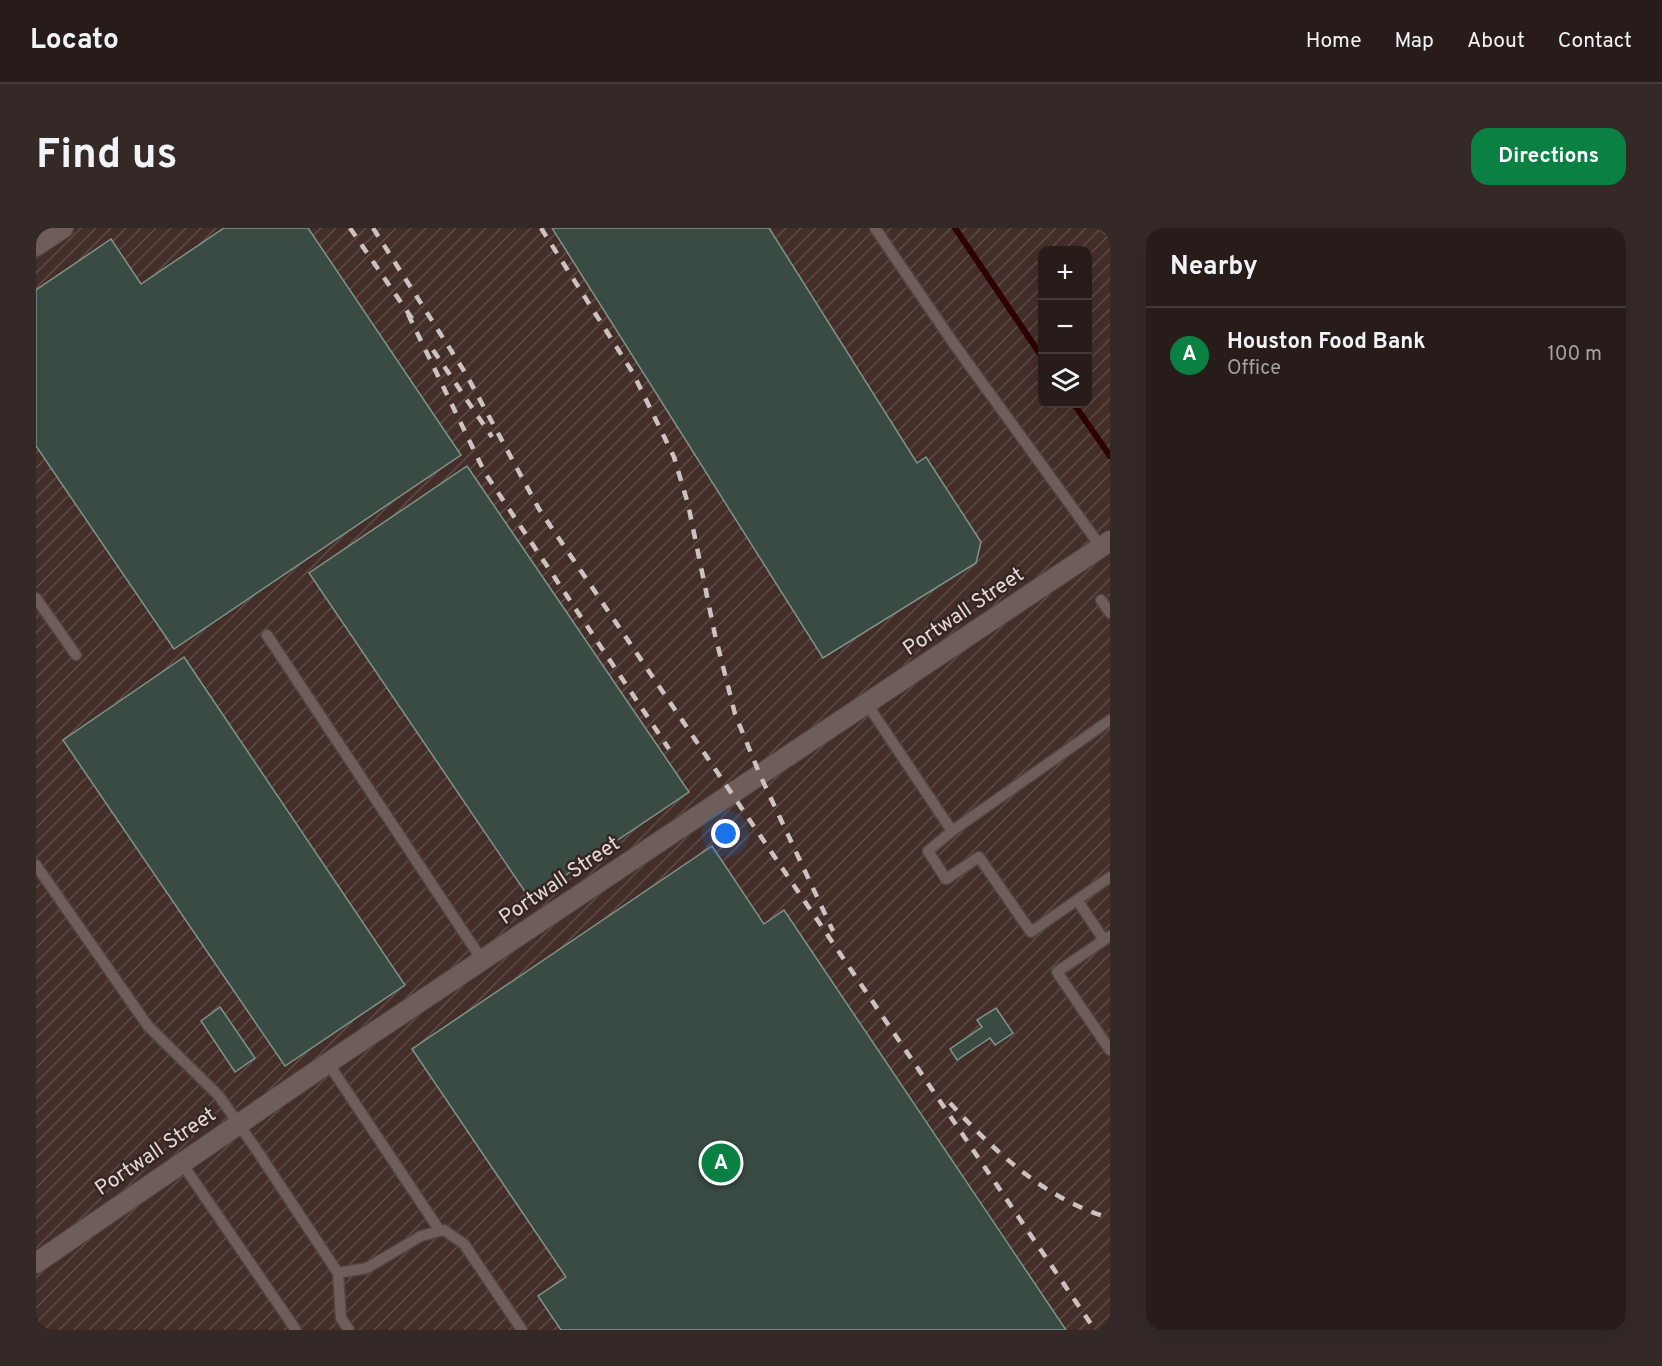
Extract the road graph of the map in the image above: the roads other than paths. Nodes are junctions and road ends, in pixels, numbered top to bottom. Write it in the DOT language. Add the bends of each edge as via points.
graph roads {
  1 [pos="63,228"];
  2 [pos="875,228"];
  3 [pos="1106,228"];
  4 [pos="1110,230"];
  5 [pos="36,246"];
  6 [pos="1106,544"];
  7 [pos="36,598"];
  8 [pos="1101,600"];
  9 [pos="1110,613"];
  10 [pos="267,635"];
  11 [pos="76,655"];
  12 [pos="867,704"];
  13 [pos="1110,720"];
  14 [pos="952,831"];
  15 [pos="36,865"];
  16 [pos="1110,877"];
  17 [pos="1077,900"];
  18 [pos="1107,938"];
  19 [pos="482,960"];
  20 [pos="1110,1050"];
  21 [pos="328,1063"];
  22 [pos="238,1123"];
  23 [pos="181,1162"];
  24 [pos="440,1232"];
  25 [pos="36,1263"];
  26 [pos="338,1273"];
  27 [pos="296,1330"];
  28 [pos="349,1330"];
  29 [pos="522,1330"];
  1 -- 5 [label="street"];
  2 -- 6 [label="lane" via="954,344"];
  3 -- 4 [label="lane"];
  6 -- 12 [label="street, Portwall Street"];
  7 -- 11 [label="lane"];
  8 -- 9 [label="lane"];
  10 -- 19 [label="lane"];
  12 -- 14 [label="lane"];
  12 -- 19 [label="street, Portwall Street"];
  13 -- 14 [label="lane"];
  14 -- 17 [label="lane" via="928,851 946,879 979,857 1031,932"];
  15 -- 22 [label="lane" via="148,1026 219,1096"];
  16 -- 17 [label="lane"];
  17 -- 18 [label="lane"];
  18 -- 20 [label="lane" via="1058,972"];
  19 -- 21 [label="street, Portwall Street"];
  21 -- 22 [label="street, Portwall Street"];
  21 -- 24 [label="lane"];
  22 -- 23 [label="street, Portwall Street"];
  22 -- 26 [label="lane"];
  23 -- 25 [label="street, Portwall Street"];
  23 -- 27 [label="lane"];
  24 -- 26 [label="lane" via="421,1236 367,1268"];
  24 -- 29 [label="lane" via="444,1230 465,1244"];
  26 -- 28 [label="lane" via="341,1318"];
}
